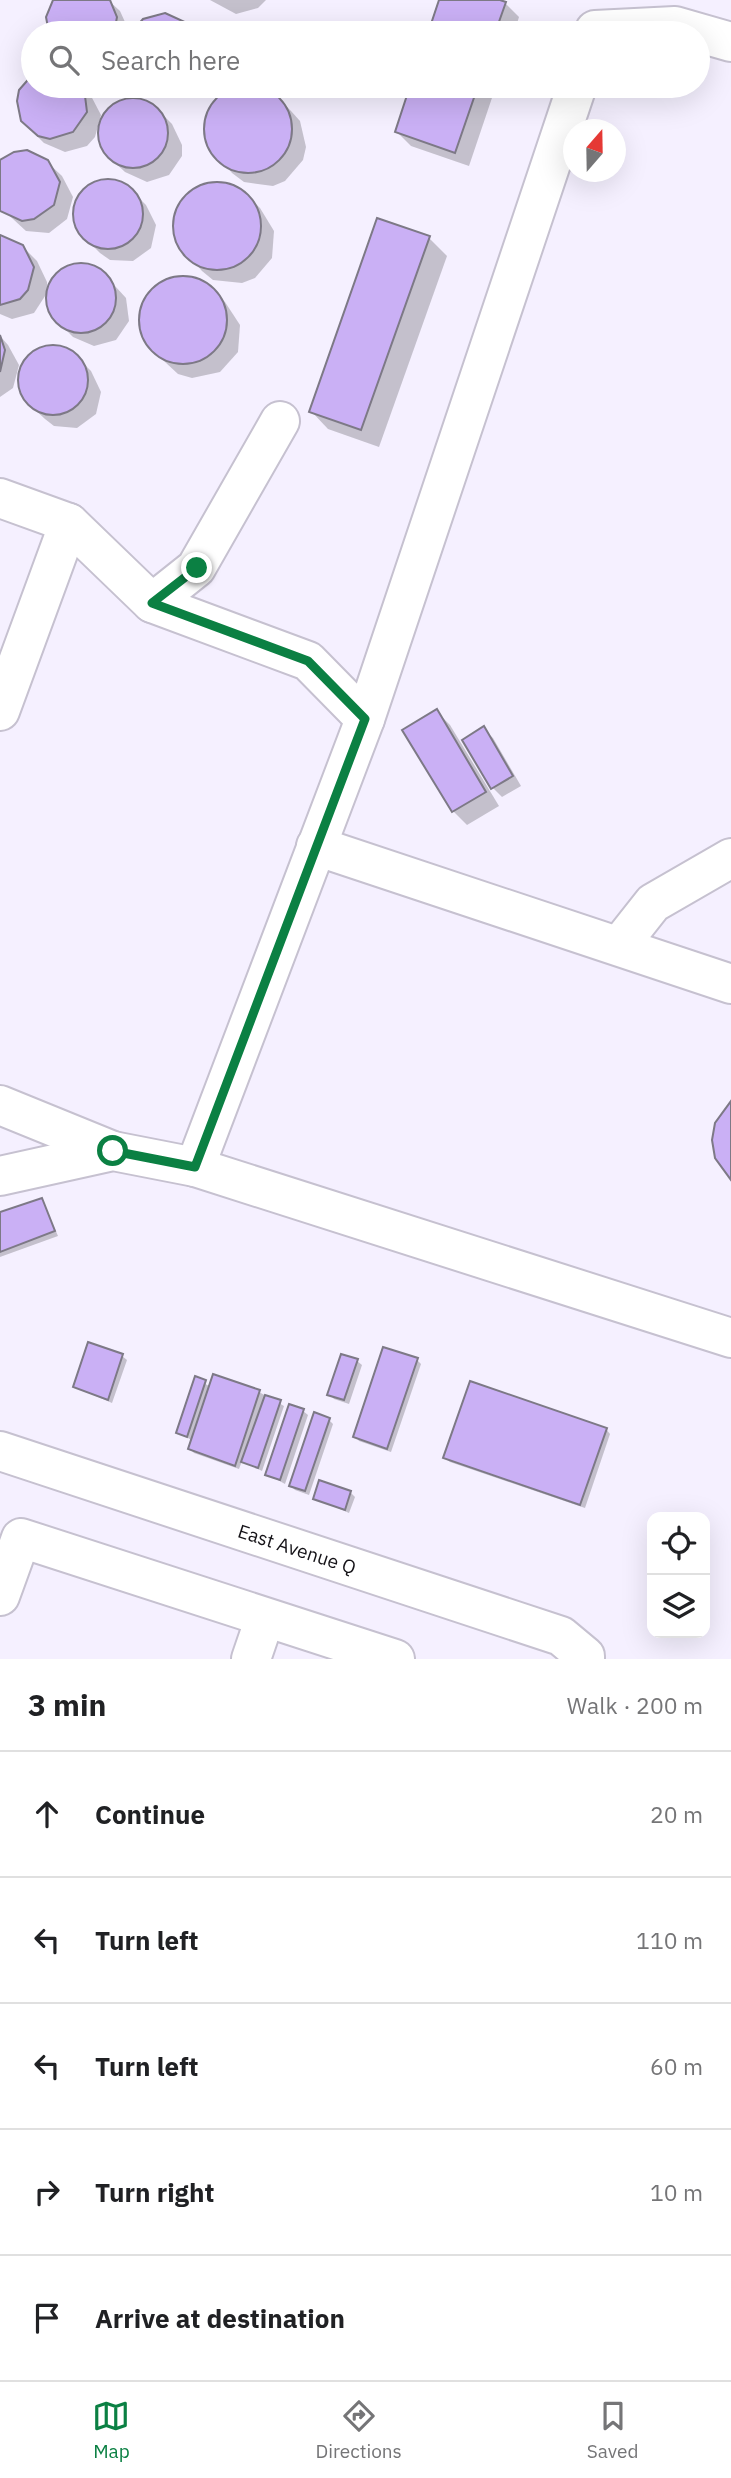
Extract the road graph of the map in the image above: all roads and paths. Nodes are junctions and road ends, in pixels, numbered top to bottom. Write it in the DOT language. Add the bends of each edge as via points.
graph roads {
  1 [pos="710,36"];
  2 [pos="731,42"];
  3 [pos="573,98"];
  4 [pos="280,421"];
  5 [pos="0,498"];
  6 [pos="69,523"];
  7 [pos="152,603"];
  8 [pos="0,711"];
  9 [pos="365,719"];
  10 [pos="316,846"];
  11 [pos="731,858"];
  12 [pos="619,946"];
  13 [pos="731,984"];
  14 [pos="0,1105"];
  15 [pos="113,1151"];
  16 [pos="195,1167"];
  17 [pos="0,1175"];
  18 [pos="731,1338"];
  19 [pos="0,1451"];
  20 [pos="0,1596"];
  21 [pos="265,1618"];
  22 [pos="251,1659"];
  23 [pos="395,1659"];
  24 [pos="585,1659"];
  1 -- 2 [label="street"];
  3 -- 9 [label="street"];
  4 -- 7 [label="street" via="197,568"];
  5 -- 6 [label="street"];
  6 -- 7 [label="street"];
  6 -- 8 [label="street"];
  7 -- 9 [label="street" via="308,661"];
  9 -- 10 [label="street"];
  10 -- 12 [label="street"];
  10 -- 16 [label="street"];
  11 -- 12 [label="street" via="653,903"];
  12 -- 13 [label="street"];
  14 -- 15 [label="street"];
  15 -- 16 [label="street"];
  15 -- 17 [label="street"];
  16 -- 18 [label="street"];
  19 -- 24 [label="street, East Avenue Q" via="561,1636"];
  20 -- 21 [label="street" via="21,1538"];
  21 -- 22 [label="street"];
  21 -- 23 [label="street"];
}
